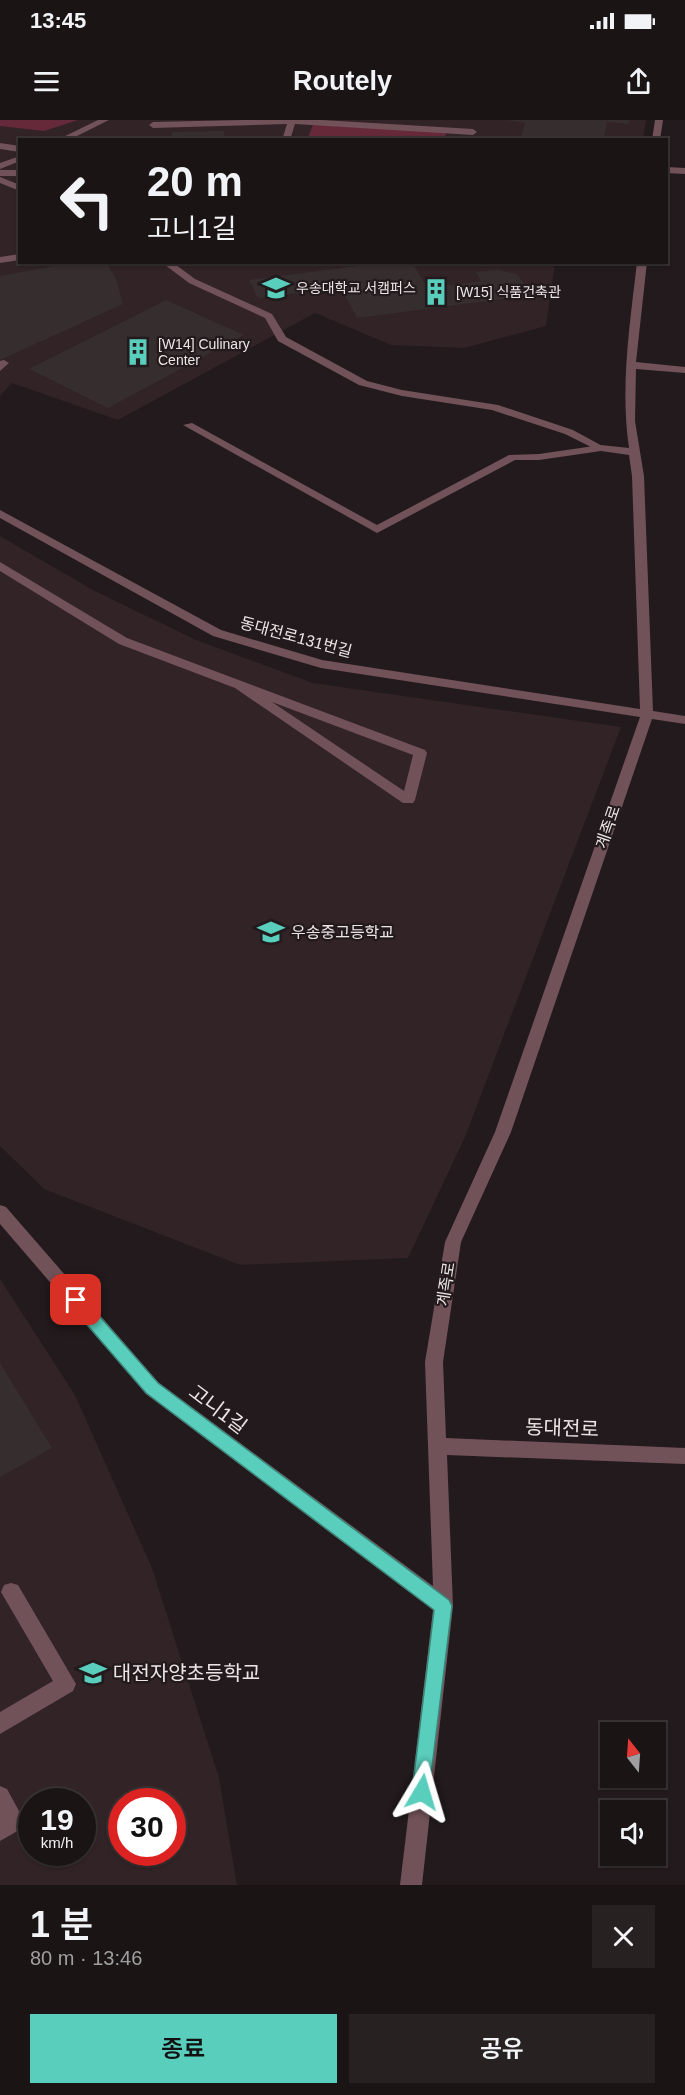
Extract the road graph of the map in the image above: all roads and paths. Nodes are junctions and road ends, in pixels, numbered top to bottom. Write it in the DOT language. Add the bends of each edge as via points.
graph roads {
  1 [pos="105,120"];
  2 [pos="476,120"];
  3 [pos="659,120"];
  4 [pos="239,121"];
  5 [pos="292,121"];
  6 [pos="153,126"];
  7 [pos="472,136"];
  8 [pos="65,138"];
  9 [pos="287,138"];
  10 [pos="656,138"];
  11 [pos="0,146"];
  12 [pos="18,149"];
  13 [pos="18,159"];
  14 [pos="0,166"];
  15 [pos="668,170"];
  16 [pos="685,171"];
  17 [pos="0,173"];
  18 [pos="18,173"];
  19 [pos="0,180"];
  20 [pos="18,187"];
  21 [pos="18,257"];
  22 [pos="0,260"];
  23 [pos="168,264"];
  24 [pos="642,264"];
  25 [pos="631,365"];
  26 [pos="685,370"];
  27 [pos="188,425"];
  28 [pos="601,448"];
  29 [pos="634,452"];
  30 [pos="0,513"];
  31 [pos="0,566"];
  32 [pos="240,686"];
  33 [pos="647,716"];
  34 [pos="685,720"];
  35 [pos="0,1212"];
  36 [pos="437,1446"];
  37 [pos="685,1456"];
  38 [pos="11,1592"];
  39 [pos="443,1606"];
  40 [pos="0,1724"];
  41 [pos="0,1796"];
  42 [pos="0,1830"];
  43 [pos="411,1885"];
  1 -- 8 [label="street"];
  2 -- 7 [label="street"];
  3 -- 10 [label="street"];
  4 -- 5 [label="street"];
  4 -- 6 [label="street"];
  5 -- 7 [label="street"];
  5 -- 9 [label="street"];
  11 -- 12 [label="street"];
  13 -- 14 [label="street"];
  15 -- 16 [label="street"];
  17 -- 18 [label="street"];
  19 -- 20 [label="street"];
  21 -- 22 [label="street"];
  23 -- 28 [label="street" via="192,281 269,316 282,339 363,383 494,407 569,432"];
  24 -- 25 [label="street"];
  25 -- 26 [label="street"];
  25 -- 29 [label="street"];
  27 -- 28 [label="street" via="377,530 513,457"];
  28 -- 29 [label="street"];
  29 -- 33 [label="street"];
  30 -- 33 [label="street, 동대전로131번길" via="217,633 321,664"];
  31 -- 32 [label="street" via="123,641"];
  32 -- 32 [label="street" via="420,753 408,800 378,779"];
  33 -- 34 [label="street, 동대전로131번길"];
  33 -- 36 [label="street, 계족로" via="503,1132 453,1242 434,1362"];
  35 -- 39 [label="street, 고니1길" via="152,1388"];
  36 -- 37 [label="street, 동대전로"];
  36 -- 39 [label="street, 계족로"];
  38 -- 40 [label="street" via="66,1684"];
  39 -- 43 [label="street, 계족로"];
  41 -- 42 [label="street" via="14,1822"];
}
